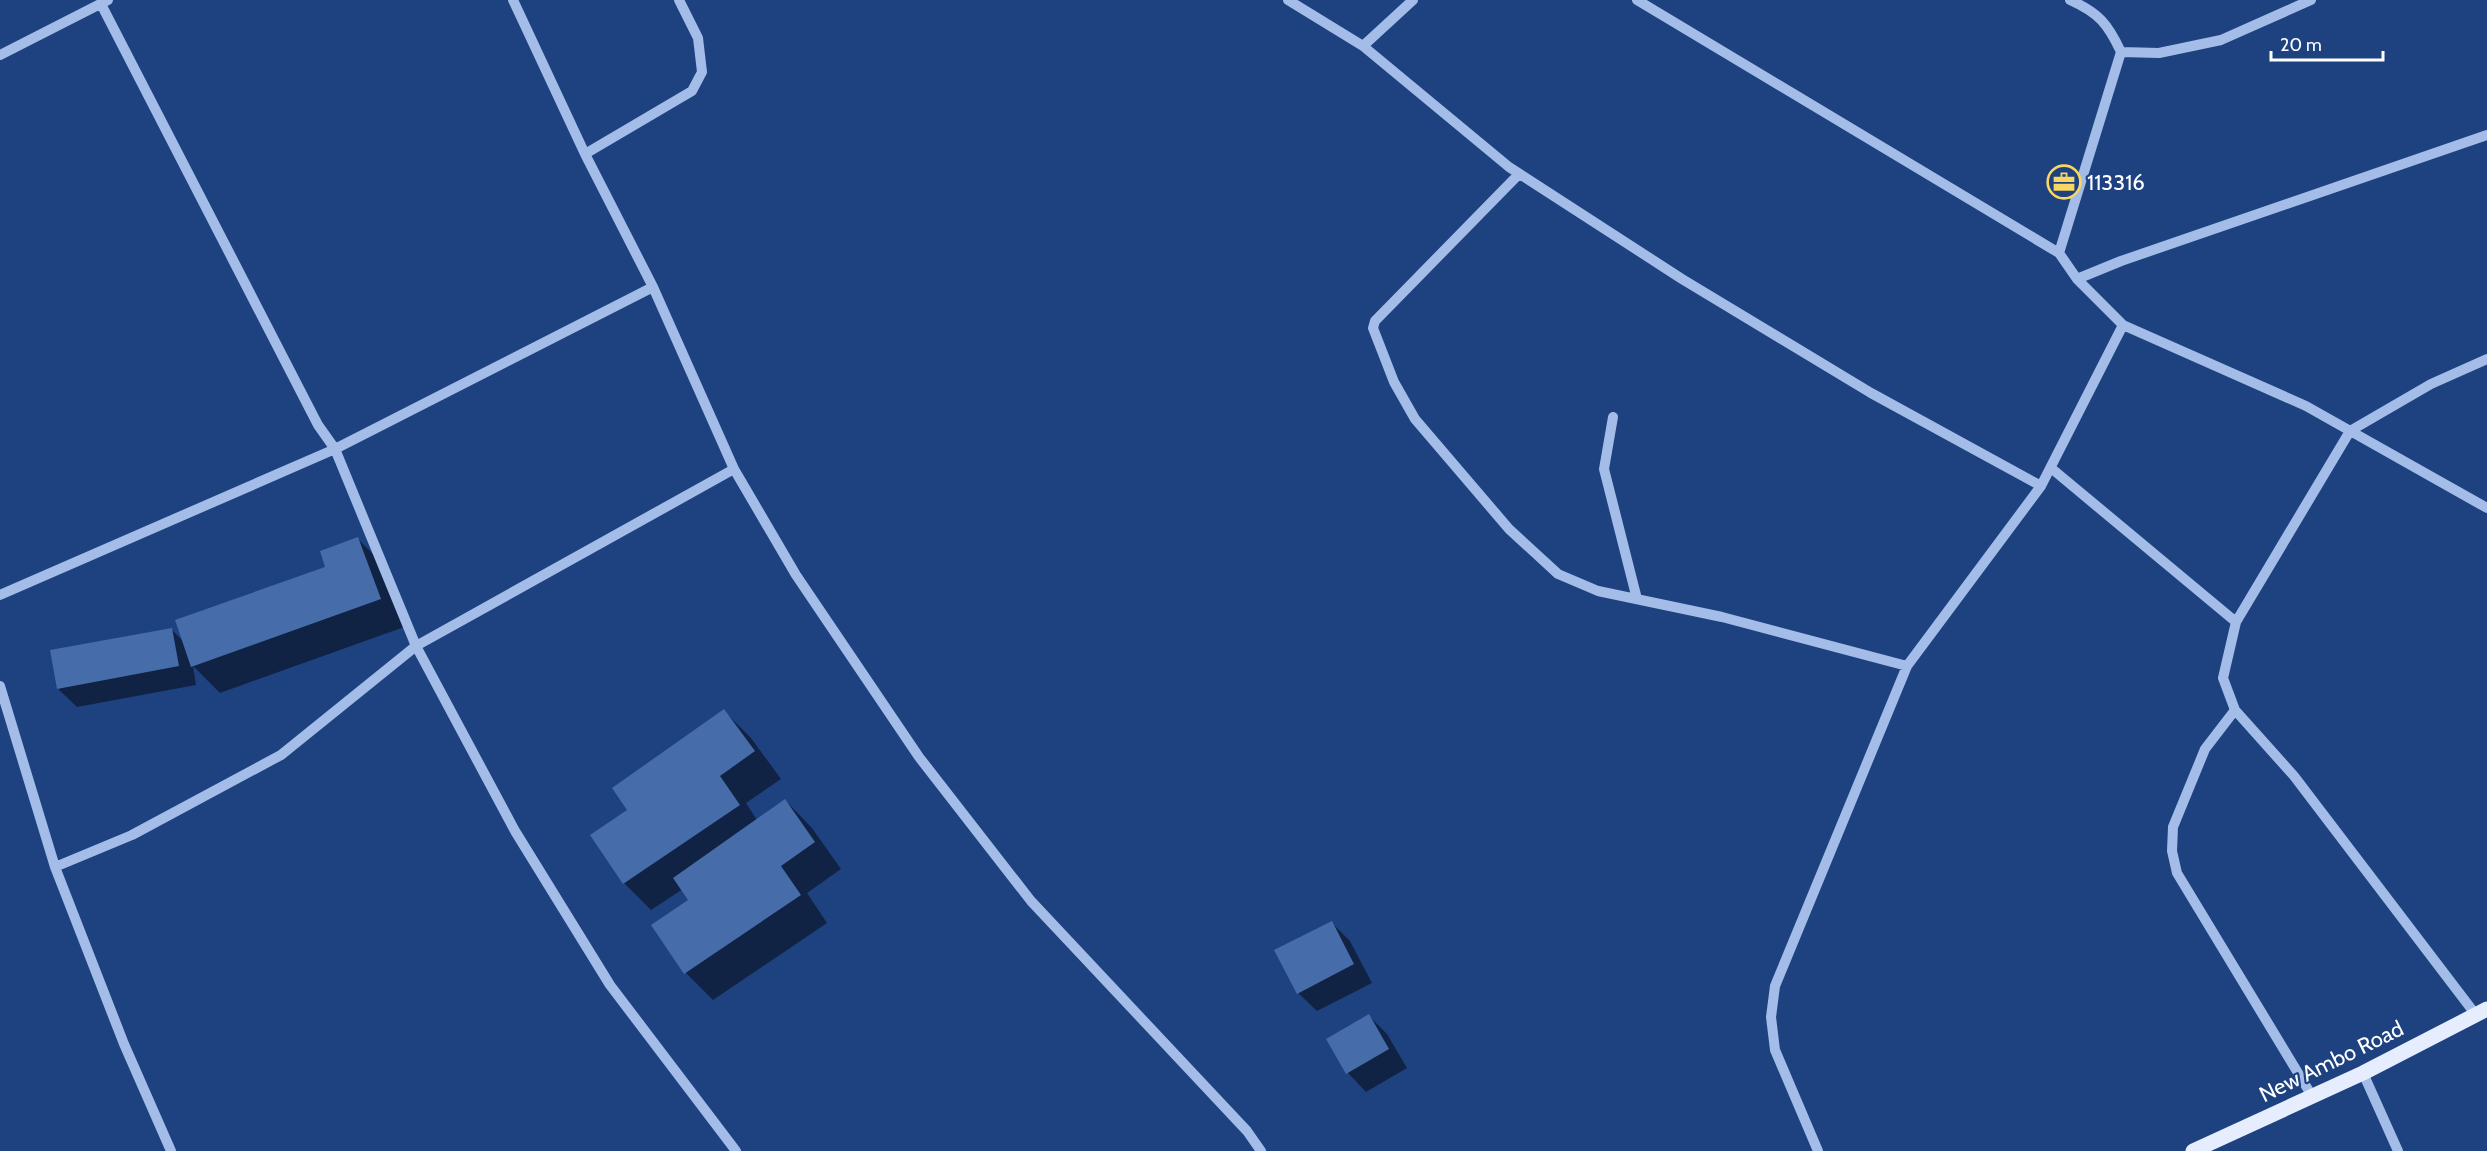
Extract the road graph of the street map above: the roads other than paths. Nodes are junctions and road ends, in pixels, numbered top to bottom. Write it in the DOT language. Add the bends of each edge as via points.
graph roads {
  1 [pos="513,0"];
  2 [pos="679,0"];
  3 [pos="1288,0"];
  4 [pos="1413,0"];
  5 [pos="1637,0"];
  6 [pos="2070,0"];
  7 [pos="2311,0"];
  8 [pos="105,2"];
  9 [pos="1363,46"];
  10 [pos="2121,52"];
  11 [pos="0,56"];
  12 [pos="2487,135"];
  13 [pos="585,154"];
  14 [pos="1519,174"];
  15 [pos="2060,253"];
  16 [pos="2077,279"];
  17 [pos="653,287"];
  18 [pos="2122,325"];
  19 [pos="2487,359"];
  20 [pos="1613,417"];
  21 [pos="2350,430"];
  22 [pos="335,449"];
  23 [pos="2052,468"];
  24 [pos="734,469"];
  25 [pos="2041,486"];
  26 [pos="2487,508"];
  27 [pos="0,595"];
  28 [pos="1637,599"];
  29 [pos="2236,622"];
  30 [pos="416,646"];
  31 [pos="1906,666"];
  32 [pos="0,686"];
  33 [pos="2235,710"];
  34 [pos="55,867"];
  35 [pos="2481,1012"];
  36 [pos="2362,1073"];
  37 [pos="2312,1096"];
  38 [pos="171,1151"];
  39 [pos="736,1151"];
  40 [pos="1262,1151"];
  41 [pos="1818,1151"];
  42 [pos="2193,1151"];
  43 [pos="2398,1151"];
  1 -- 13 [label="street"];
  2 -- 13 [label="street" via="698,38 702,72 692,92"];
  3 -- 9 [label="street"];
  4 -- 9 [label="street"];
  5 -- 15 [label="street"];
  6 -- 10 [label="street" via="2088,8 2109,27"];
  7 -- 10 [label="street" via="2221,40 2159,53"];
  8 -- 11 [label="street"];
  8 -- 22 [label="street" via="318,425"];
  9 -- 14 [label="street"];
  10 -- 15 [label="street"];
  12 -- 16 [label="street"];
  13 -- 17 [label="street"];
  14 -- 25 [label="street" via="1861,387"];
  14 -- 28 [label="street" via="1379,314 1373,328 1415,419 1509,529 1558,574 1598,591"];
  15 -- 16 [label="street"];
  16 -- 18 [label="street"];
  17 -- 22 [label="street"];
  17 -- 24 [label="street"];
  18 -- 21 [label="street" via="2306,406"];
  18 -- 23 [label="street"];
  19 -- 21 [label="street" via="2431,384"];
  20 -- 28 [label="street" via="1604,469"];
  21 -- 26 [label="street"];
  21 -- 29 [label="street"];
  22 -- 27 [label="street"];
  22 -- 30 [label="street"];
  23 -- 25 [label="street"];
  23 -- 29 [label="street"];
  24 -- 30 [label="street"];
  24 -- 40 [label="street" via="796,575 933,775 1031,902"];
  25 -- 31 [label="street"];
  28 -- 31 [label="street" via="1722,617"];
  29 -- 33 [label="street" via="2223,678"];
  30 -- 34 [label="street" via="281,755 132,835"];
  30 -- 39 [label="street" via="515,831 610,985"];
  31 -- 41 [label="street" via="1775,986 1771,1017 1775,1050"];
  32 -- 34 [label="street"];
  33 -- 35 [label="street" via="2294,776"];
  33 -- 37 [label="street" via="2205,749 2173,827 2172,851 2177,873"];
  34 -- 38 [label="street" via="124,1044"];
  35 -- 36 [label="main road, New Ambo Road"];
  36 -- 37 [label="main road, New Ambo Road"];
  36 -- 43 [label="street"];
  37 -- 42 [label="main road, New Ambo Road"];
}
